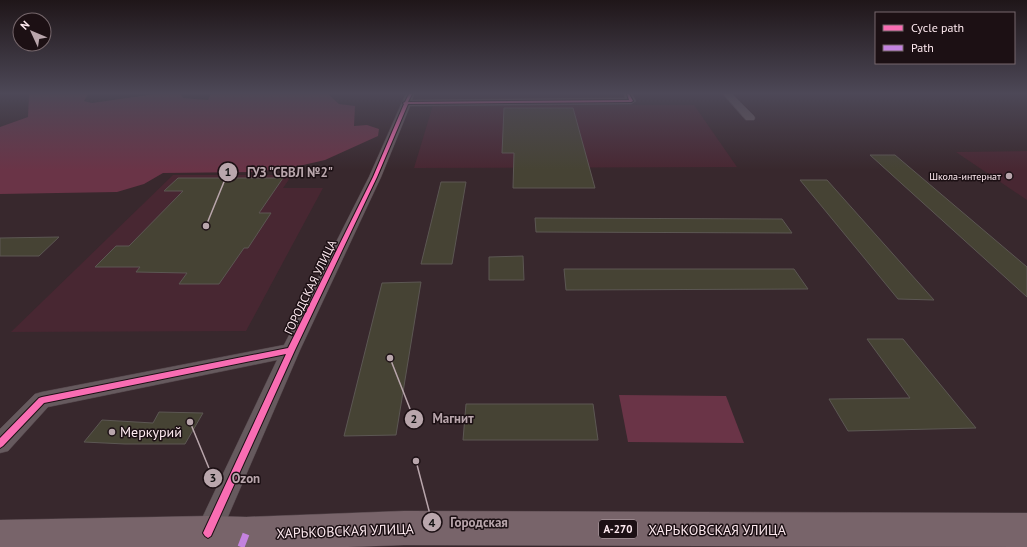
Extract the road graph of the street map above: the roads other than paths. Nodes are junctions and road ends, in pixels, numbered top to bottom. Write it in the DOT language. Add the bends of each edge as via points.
graph roads {
  1 [pos="399,120"];
  2 [pos="291,350"];
  3 [pos="0,444"];
  4 [pos="1027,530"];
  5 [pos="208,533"];
  6 [pos="0,537"];
  7 [pos="887,539"];
  1 -- 2 [label="street, ГОРОДСКАЯ УЛИЦА" via="375,177"];
  2 -- 3 [label="street" via="42,400"];
  2 -- 5 [label="street, ГОРОДСКАЯ УЛИЦА"];
  4 -- 7 [label="highway, ХАРЬКОВСКАЯ УЛИЦА / А-270"];
  5 -- 6 [label="highway, ХАРЬКОВСКАЯ УЛИЦА / А-270"];
  5 -- 7 [label="highway, ХАРЬКОВСКАЯ УЛИЦА / А-270" via="404,528"];
}
